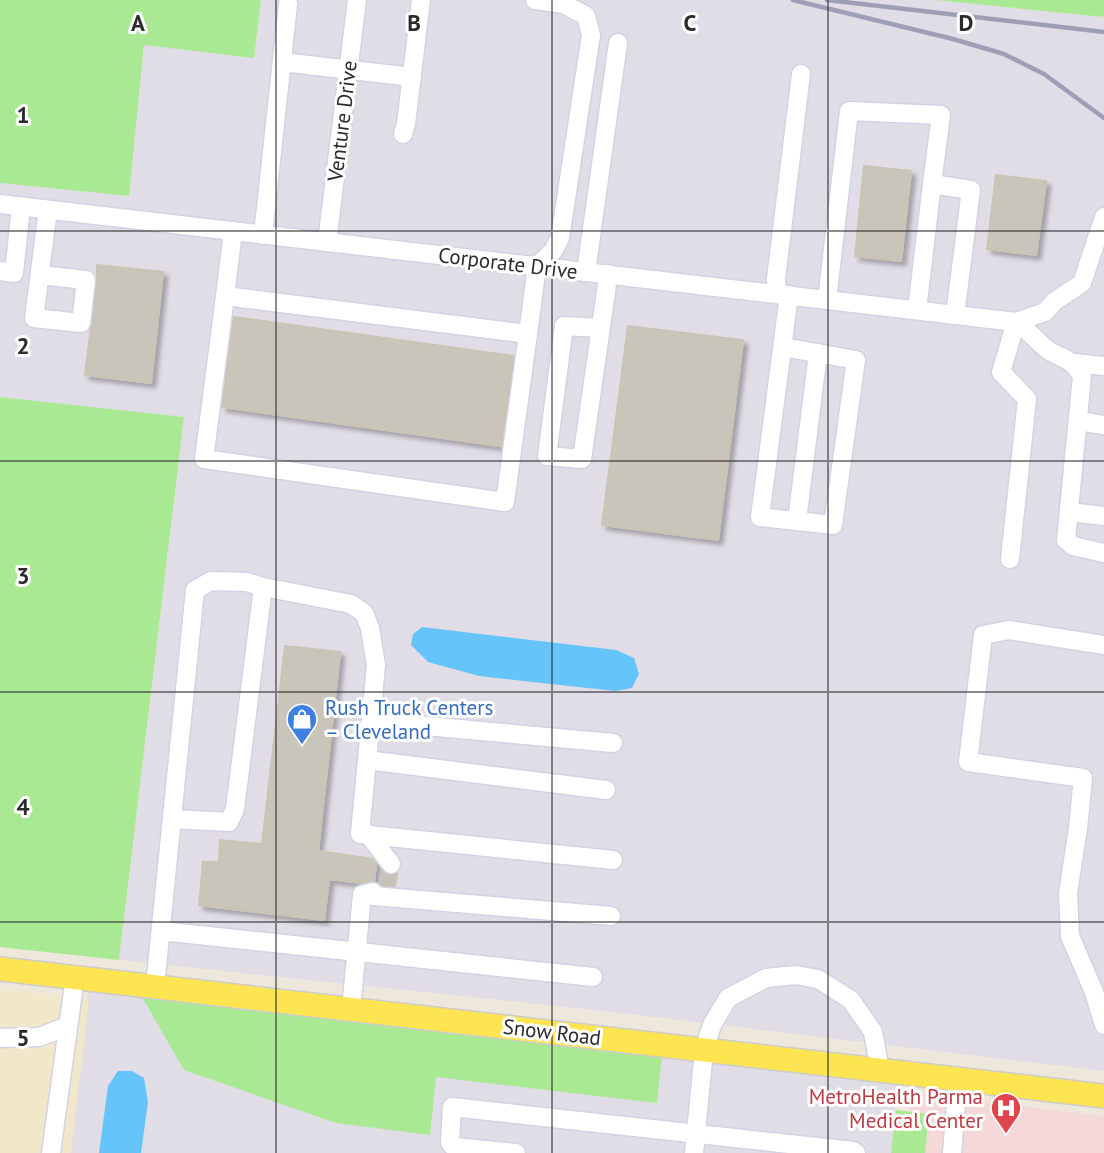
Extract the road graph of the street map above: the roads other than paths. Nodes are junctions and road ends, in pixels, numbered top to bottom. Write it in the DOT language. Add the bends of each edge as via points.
graph roads {
  1 [pos="357,0"];
  2 [pos="421,0"];
  3 [pos="535,0"];
  4 [pos="288,4"];
  5 [pos="618,43"];
  6 [pos="282,62"];
  7 [pos="348,70"];
  8 [pos="801,74"];
  9 [pos="412,78"];
  10 [pos="403,134"];
  11 [pos="932,184"];
  12 [pos="0,204"];
  13 [pos="21,207"];
  14 [pos="48,210"];
  15 [pos="1104,217"];
  16 [pos="233,231"];
  17 [pos="263,235"];
  18 [pos="327,242"];
  19 [pos="537,266"];
  20 [pos="0,271"];
  21 [pos="586,272"];
  22 [pos="608,274"];
  23 [pos="40,275"];
  24 [pos="783,295"];
  25 [pos="225,296"];
  26 [pos="827,300"];
  27 [pos="917,310"];
  28 [pos="955,315"];
  29 [pos="1016,322"];
  30 [pos="601,328"];
  31 [pos="528,334"];
  32 [pos="783,347"];
  33 [pos="818,353"];
  34 [pos="1075,363"];
  35 [pos="1104,366"];
  36 [pos="1078,421"];
  37 [pos="1104,425"];
  38 [pos="1069,512"];
  39 [pos="1104,516"];
  40 [pos="797,521"];
  41 [pos="1104,553"];
  42 [pos="1010,559"];
  43 [pos="263,587"];
  44 [pos="1104,645"];
  45 [pos="371,721"];
  46 [pos="613,743"];
  47 [pos="367,760"];
  48 [pos="606,790"];
  49 [pos="172,819"];
  50 [pos="368,834"];
  51 [pos="614,860"];
  52 [pos="391,864"];
  53 [pos="386,888"];
  54 [pos="362,895"];
  55 [pos="611,916"];
  56 [pos="161,931"];
  57 [pos="357,952"];
  58 [pos="0,969"];
  59 [pos="75,977"];
  60 [pos="593,977"];
  61 [pos="155,986"];
  62 [pos="351,1009"];
  63 [pos="1104,1025"];
  64 [pos="68,1026"];
  65 [pos="0,1038"];
  66 [pos="704,1050"];
  67 [pos="880,1070"];
  68 [pos="958,1079"];
  69 [pos="1104,1096"];
  70 [pos="696,1133"];
  71 [pos="51,1153"];
  72 [pos="516,1153"];
  73 [pos="694,1153"];
  74 [pos="856,1153"];
  75 [pos="952,1153"];
  1 -- 7 [label="street, Venture Drive"];
  2 -- 9 [label="street"];
  3 -- 19 [label="street" via="564,4 586,16 591,35 560,238"];
  4 -- 6 [label="street"];
  5 -- 21 [label="street"];
  6 -- 7 [label="street"];
  6 -- 17 [label="street"];
  7 -- 9 [label="street"];
  7 -- 18 [label="street, Venture Drive"];
  8 -- 24 [label="street" via="776,279"];
  9 -- 10 [label="street"];
  11 -- 26 [label="street" via="941,115 849,111"];
  11 -- 27 [label="street"];
  11 -- 28 [label="street" via="971,190"];
  12 -- 13 [label="street, Corporate Drive"];
  13 -- 14 [label="street, Corporate Drive"];
  13 -- 20 [label="street" via="14,273"];
  14 -- 16 [label="street, Corporate Drive"];
  14 -- 23 [label="street"];
  15 -- 29 [label="street" via="1082,283 1045,312"];
  16 -- 17 [label="street, Corporate Drive"];
  16 -- 25 [label="street"];
  17 -- 18 [label="street, Corporate Drive"];
  18 -- 19 [label="street, Corporate Drive"];
  19 -- 21 [label="street, Corporate Drive"];
  19 -- 31 [label="street"];
  21 -- 22 [label="street, Corporate Drive"];
  22 -- 24 [label="street, Corporate Drive"];
  22 -- 30 [label="street"];
  24 -- 26 [label="street, Corporate Drive"];
  24 -- 32 [label="street"];
  25 -- 31 [label="street"];
  25 -- 31 [label="street" via="204,458 505,502"];
  26 -- 27 [label="street, Corporate Drive"];
  27 -- 28 [label="street, Corporate Drive"];
  28 -- 29 [label="street, Corporate Drive"];
  29 -- 34 [label="street" via="1042,346"];
  29 -- 42 [label="street" via="1001,372 1027,399"];
  30 -- 30 [label="street" via="582,459 547,456 564,326"];
  32 -- 33 [label="street"];
  32 -- 40 [label="street" via="760,517"];
  33 -- 40 [label="street"];
  33 -- 40 [label="street" via="856,360 833,525"];
  34 -- 35 [label="street"];
  34 -- 36 [label="street" via="1082,376"];
  36 -- 37 [label="street"];
  36 -- 38 [label="street"];
  38 -- 39 [label="street"];
  38 -- 41 [label="street" via="1066,540 1073,547"];
  43 -- 45 [label="street" via="351,604 363,613 376,665"];
  43 -- 49 [label="street" via="235,809 229,822"];
  43 -- 49 [label="street" via="211,581 195,590"];
  44 -- 63 [label="street" via="1009,630 983,635 968,762 1083,778 1068,893 1070,936"];
  45 -- 46 [label="street"];
  45 -- 47 [label="street"];
  47 -- 48 [label="street"];
  47 -- 50 [label="street" via="360,834"];
  49 -- 56 [label="street"];
  50 -- 51 [label="street"];
  50 -- 52 [label="street"];
  53 -- 54 [label="street"];
  54 -- 55 [label="street"];
  54 -- 57 [label="street"];
  56 -- 57 [label="street"];
  56 -- 61 [label="street"];
  57 -- 60 [label="street"];
  57 -- 62 [label="street"];
  58 -- 59 [label="main road, Snow Road"];
  59 -- 61 [label="main road, Snow Road"];
  59 -- 64 [label="street"];
  61 -- 62 [label="main road, Snow Road"];
  62 -- 66 [label="main road, Snow Road"];
  64 -- 65 [label="street" via="39,1037"];
  64 -- 71 [label="street"];
  66 -- 67 [label="main road, Snow Road"];
  66 -- 67 [label="street" via="728,998 766,978 796,975 818,978 850,1000 873,1032"];
  66 -- 70 [label="street"];
  67 -- 68 [label="main road, Snow Road"];
  68 -- 69 [label="main road, Snow Road"];
  68 -- 75 [label="street"];
  70 -- 72 [label="street" via="453,1107 450,1143 454,1147"];
  70 -- 73 [label="street"];
  70 -- 74 [label="street"];
}
